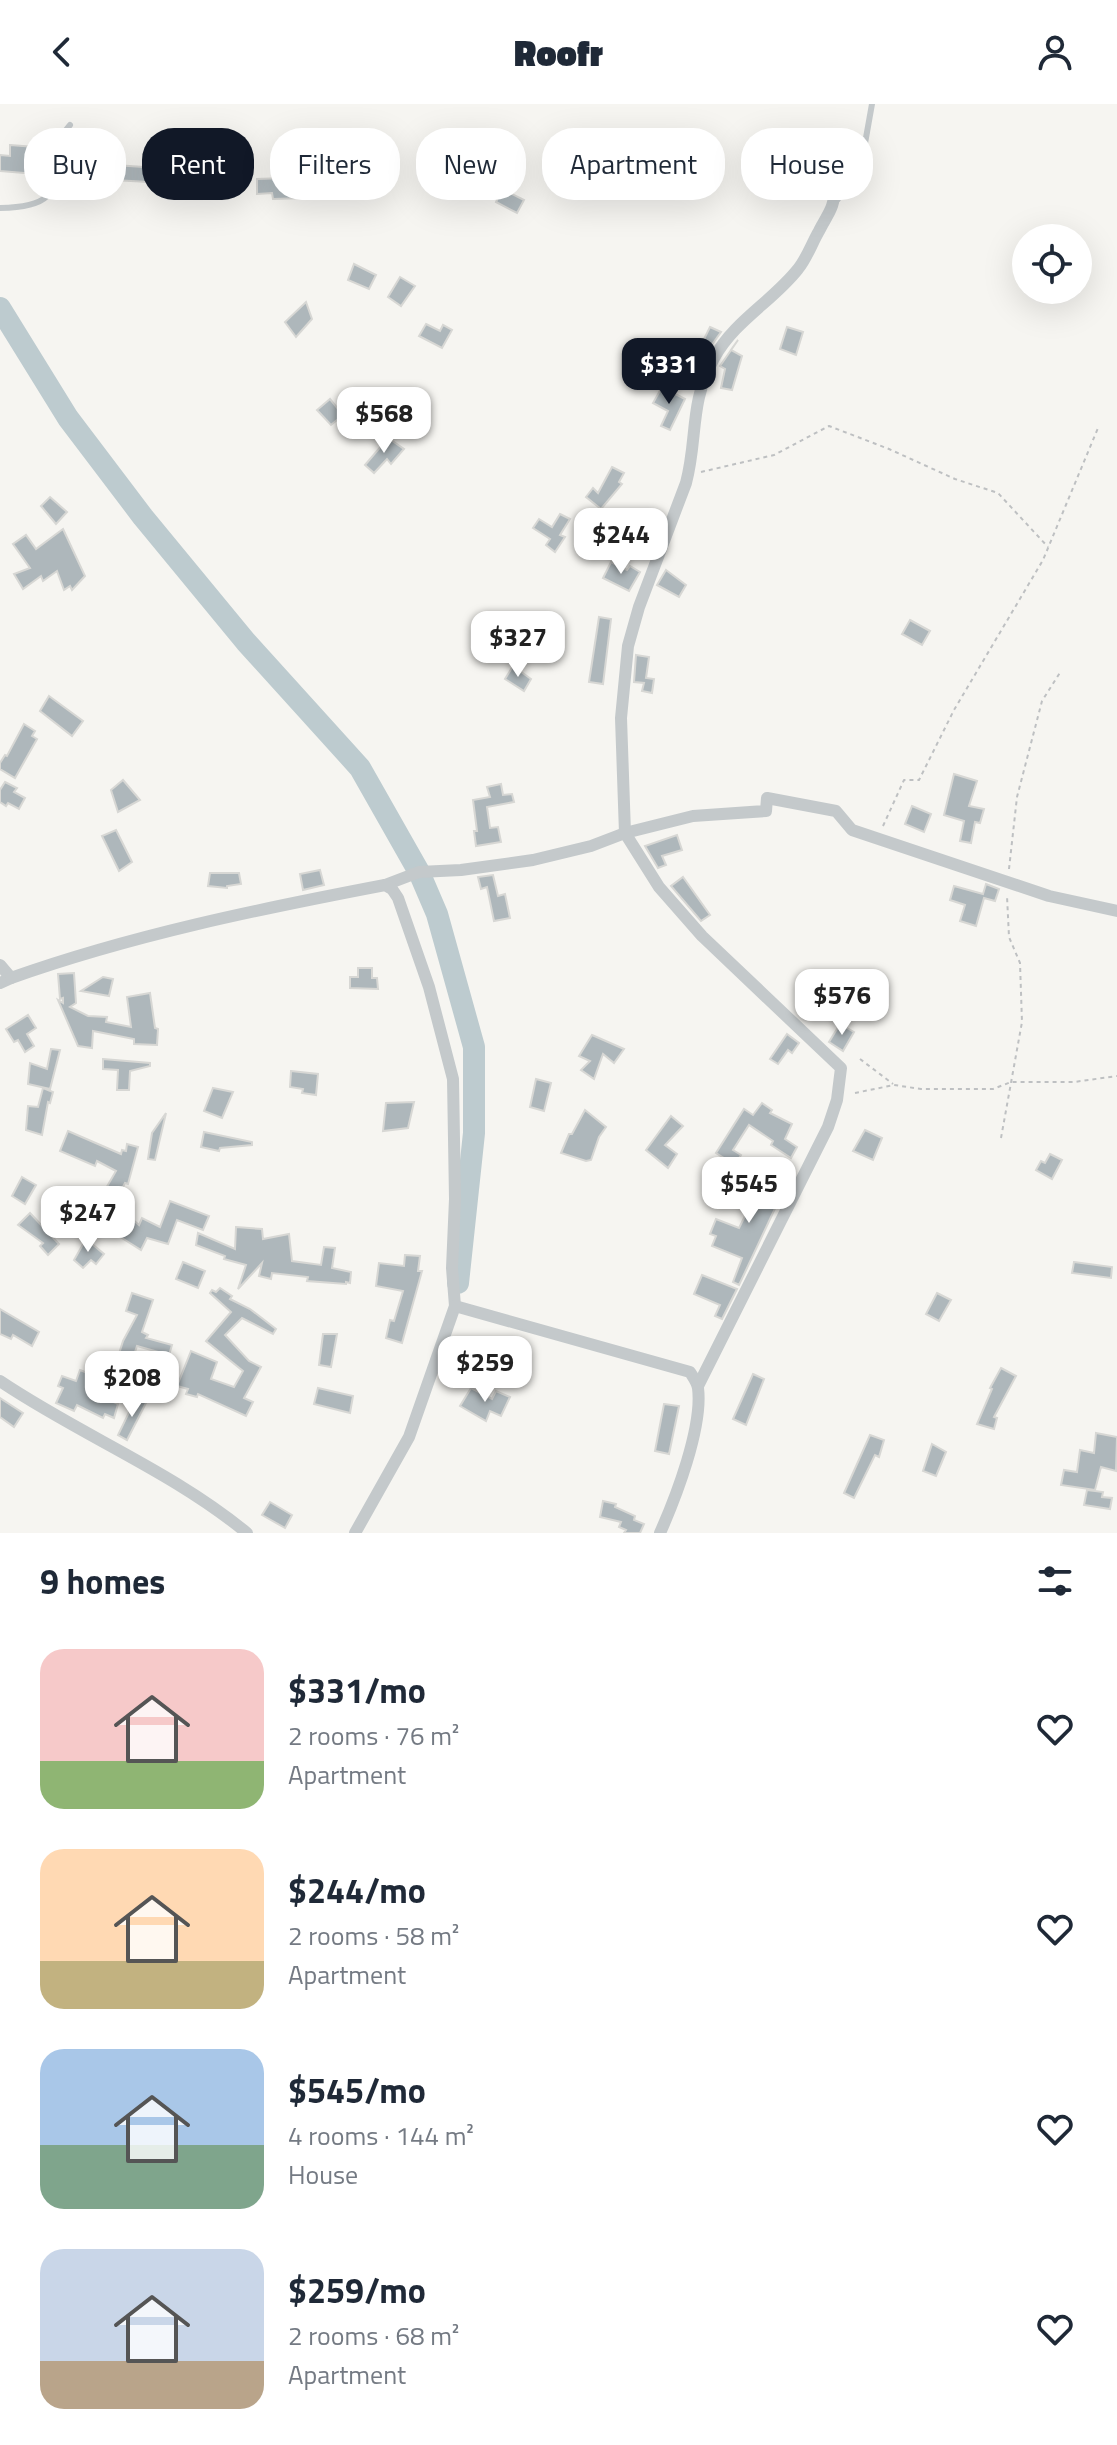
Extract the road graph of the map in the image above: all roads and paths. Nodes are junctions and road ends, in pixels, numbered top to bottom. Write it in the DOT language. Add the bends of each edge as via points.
graph roads {
  1 [pos="872,104"];
  2 [pos="70,125"];
  3 [pos="834,200"];
  4 [pos="834,206"];
  5 [pos="0,208"];
  6 [pos="1098,428"];
  7 [pos="688,476"];
  8 [pos="1048,547"];
  9 [pos="1061,671"];
  10 [pos="625,833"];
  11 [pos="878,839"];
  12 [pos="1008,881"];
  13 [pos="385,885"];
  14 [pos="1117,911"];
  15 [pos="0,965"];
  16 [pos="6,980"];
  17 [pos="860,1059"];
  18 [pos="1117,1076"];
  19 [pos="1011,1082"];
  20 [pos="894,1085"];
  21 [pos="855,1093"];
  22 [pos="1001,1138"];
  23 [pos="455,1306"];
  24 [pos="0,1381"];
  25 [pos="698,1386"];
  26 [pos="247,1533"];
  27 [pos="355,1533"];
  28 [pos="660,1533"];
  1 -- 4 [label="lane" via="864,149"];
  2 -- 5 [label="lane" via="59,137 52,189 28,207"];
  3 -- 4 [label="street"];
  4 -- 7 [label="street" via="799,268 715,356 694,415"];
  6 -- 8 [label="path"];
  7 -- 8 [label="path" via="774,455 829,426 998,493"];
  7 -- 10 [label="street" via="626,656 621,718"];
  8 -- 11 [label="path" via="919,780 904,780"];
  9 -- 12 [label="path" via="1042,701 1017,797"];
  10 -- 11 [label="street" via="693,816 766,811 767,798 836,811 852,830"];
  10 -- 13 [label="street" via="533,860 419,872"];
  10 -- 25 [label="street" via="659,887 702,936 841,1068 828,1127"];
  11 -- 12 [label="street"];
  12 -- 14 [label="street"];
  12 -- 19 [label="path" via="1009,937 1020,963 1022,1022"];
  13 -- 16 [label="street" via="172,931"];
  13 -- 23 [label="street" via="405,914 453,1079"];
  15 -- 16 [label="street"];
  17 -- 20 [label="path"];
  18 -- 19 [label="path"];
  19 -- 20 [label="path" via="993,1089"];
  19 -- 22 [label="path"];
  20 -- 21 [label="path"];
  23 -- 25 [label="street" via="690,1372"];
  23 -- 27 [label="street" via="409,1437"];
  24 -- 26 [label="street" via="194,1494"];
  25 -- 28 [label="street" via="696,1423"];
}
